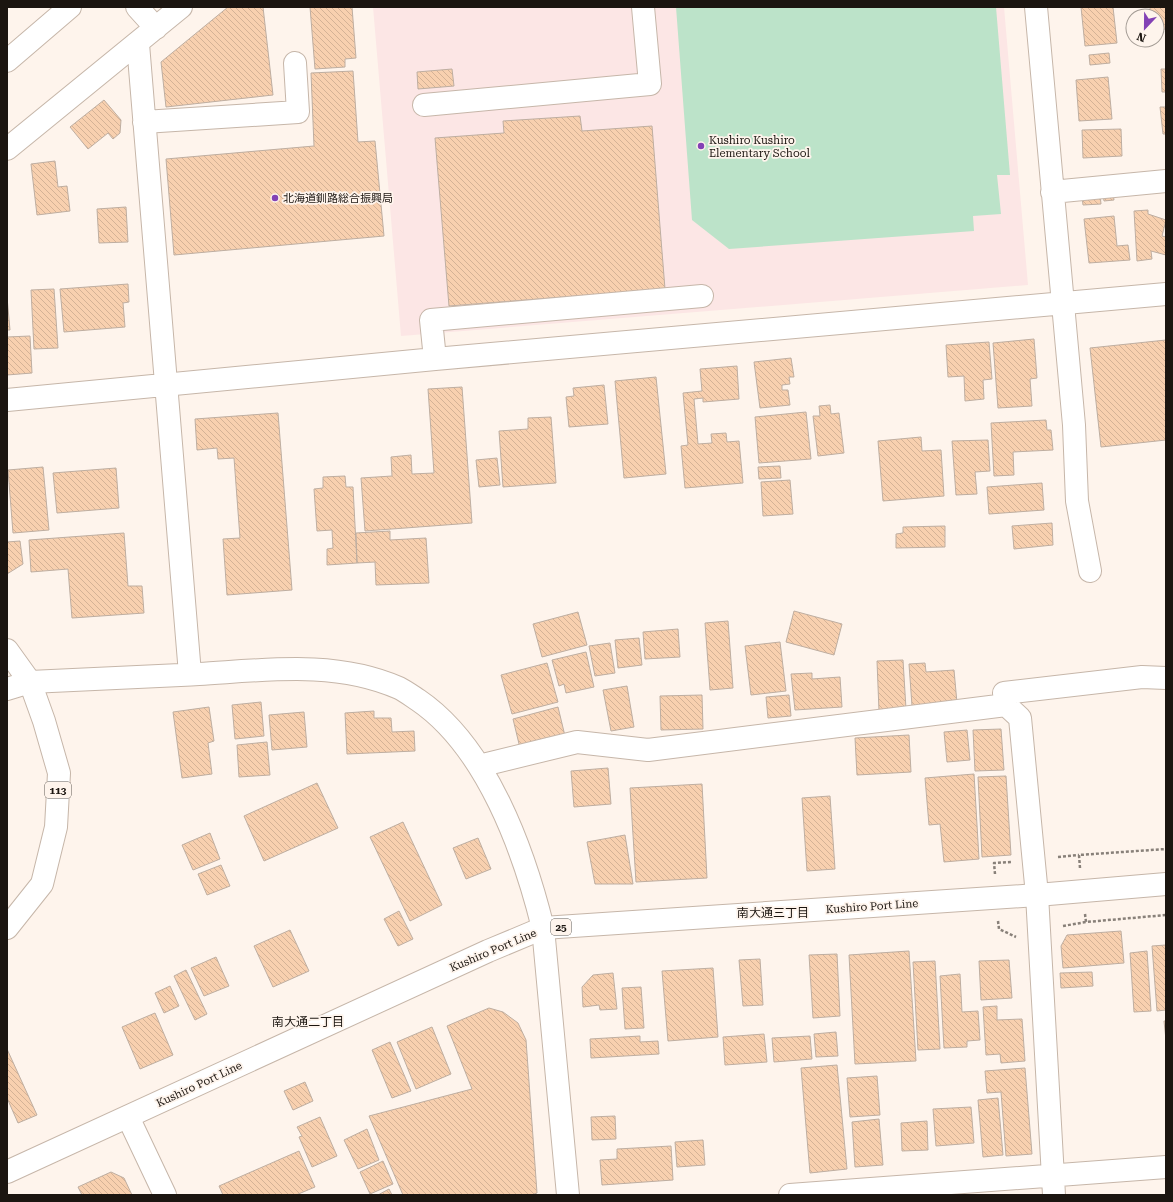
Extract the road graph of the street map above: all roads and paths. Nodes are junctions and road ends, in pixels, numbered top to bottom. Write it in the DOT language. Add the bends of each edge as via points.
graph roads {
  1 [pos="70,7"];
  2 [pos="138,7"];
  3 [pos="181,7"];
  4 [pos="643,7"];
  5 [pos="1036,7"];
  6 [pos="156,28"];
  7 [pos="138,44"];
  8 [pos="7,61"];
  9 [pos="295,63"];
  10 [pos="424,105"];
  11 [pos="144,122"];
  12 [pos="7,149"];
  13 [pos="1166,181"];
  14 [pos="1052,192"];
  15 [pos="1166,294"];
  16 [pos="702,296"];
  17 [pos="1062,302"];
  18 [pos="435,359"];
  19 [pos="167,385"];
  20 [pos="7,400"];
  21 [pos="1090,571"];
  22 [pos="7,650"];
  23 [pos="190,674"];
  24 [pos="1166,678"];
  25 [pos="30,682"];
  26 [pos="7,689"];
  27 [pos="1006,704"];
  28 [pos="479,766"];
  29 [pos="1166,850"];
  30 [pos="1166,884"];
  31 [pos="1082,891"];
  32 [pos="1037,895"];
  33 [pos="1166,915"];
  34 [pos="7,928"];
  35 [pos="543,928"];
  36 [pos="128,1117"];
  37 [pos="1166,1167"];
  38 [pos="7,1172"];
  39 [pos="1054,1185"];
  40 [pos="165,1195"];
  41 [pos="568,1195"];
  42 [pos="790,1195"];
  1 -- 8 [label="street"];
  2 -- 6 [label="street"];
  3 -- 6 [label="street"];
  4 -- 10 [label="street" via="650,84"];
  5 -- 14 [label="street"];
  6 -- 7 [label="street"];
  7 -- 11 [label="street"];
  7 -- 12 [label="street"];
  9 -- 11 [label="street" via="298,112"];
  11 -- 19 [label="street"];
  13 -- 14 [label="street"];
  14 -- 17 [label="street"];
  15 -- 17 [label="street"];
  16 -- 18 [label="street" via="431,320"];
  17 -- 18 [label="street"];
  17 -- 21 [label="street" via="1074,425 1077,501"];
  18 -- 19 [label="street"];
  19 -- 20 [label="street"];
  19 -- 23 [label="street"];
  22 -- 25 [label="street, 113"];
  23 -- 25 [label="street"];
  23 -- 28 [label="street" via="313,668 360,674 400,688 432,710 457,736"];
  24 -- 27 [label="street" via="1142,677 1004,693"];
  25 -- 26 [label="street"];
  25 -- 34 [label="street, 113" via="59,773 56,826 42,884"];
  27 -- 28 [label="street" via="648,750 577,742"];
  27 -- 32 [label="street" via="1020,718"];
  28 -- 35 [label="street" via="503,809 535,893"];
  29 -- 31 [label="path" via="1079,855"];
  30 -- 31 [label="street, Kushiro Port Line / 25"];
  31 -- 32 [label="street, Kushiro Port Line / 25"];
  31 -- 33 [label="path" via="1086,922"];
  32 -- 35 [label="street, Kushiro Port Line / 25"];
  32 -- 39 [label="street"];
  35 -- 36 [label="street, Kushiro Port Line / 25"];
  35 -- 41 [label="street"];
  36 -- 38 [label="street, Kushiro Port Line / 25"];
  36 -- 40 [label="street"];
  37 -- 39 [label="street"];
  39 -- 42 [label="street"];
}
